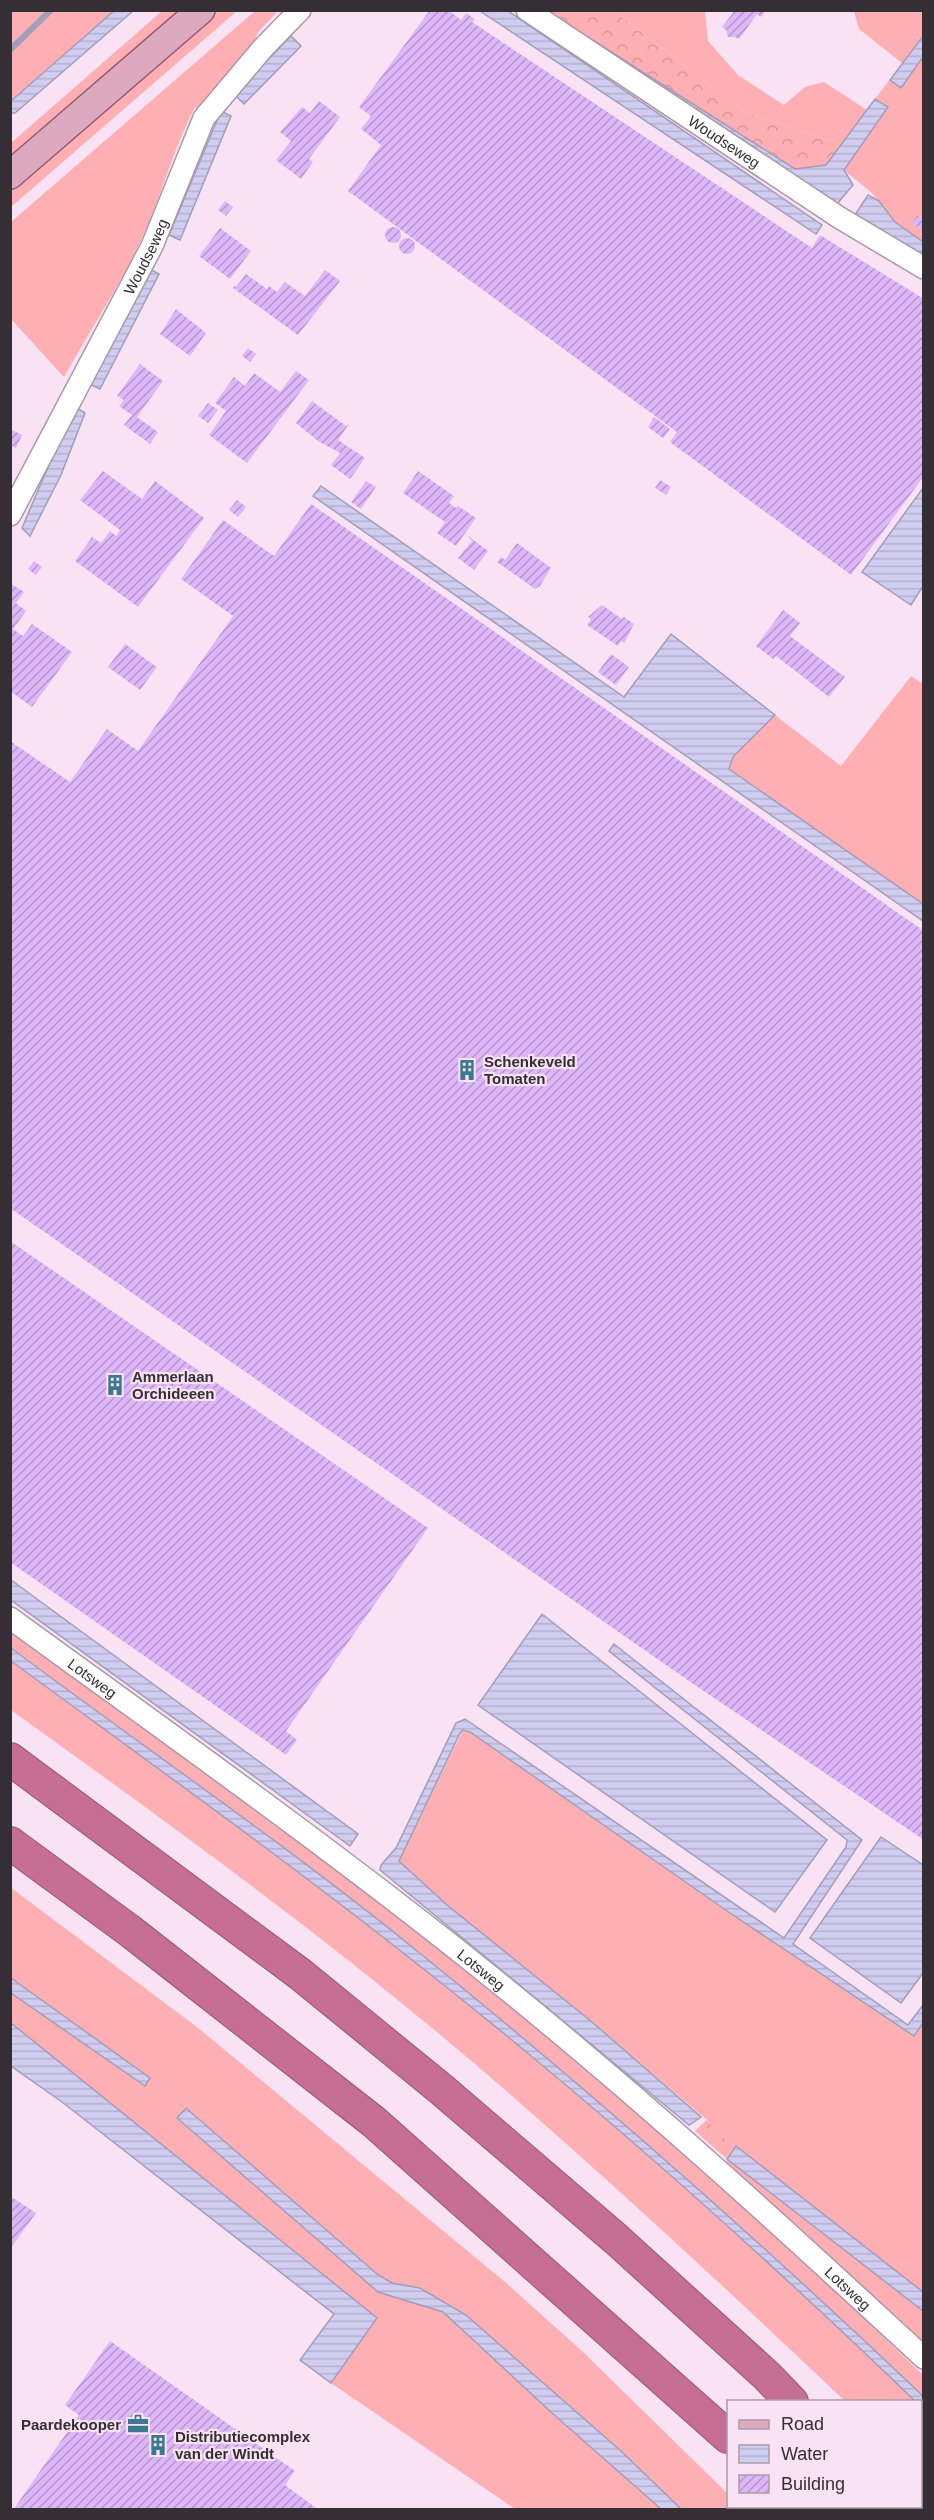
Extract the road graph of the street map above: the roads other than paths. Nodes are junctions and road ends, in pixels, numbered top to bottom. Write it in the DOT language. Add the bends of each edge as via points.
graph roads {
  1 [pos="201,10"];
  2 [pos="300,10"];
  3 [pos="527,10"];
  4 [pos="10,175"];
  5 [pos="924,268"];
  6 [pos="10,515"];
  7 [pos="10,1618"];
  8 [pos="10,1758"];
  9 [pos="10,1843"];
  10 [pos="924,2358"];
  11 [pos="767,2376"];
  12 [pos="790,2400"];
  13 [pos="806,2400"];
  14 [pos="727,2435"];
  1 -- 4 [label="main road"];
  2 -- 6 [label="street, Woudseweg" via="204,118 152,246"];
  3 -- 5 [label="street, Woudseweg" via="840,218"];
  7 -- 10 [label="street, Lotsweg" via="349,1864 483,1970 696,2151"];
  8 -- 11 [label="highway" via="300,1974 441,2089 616,2238"];
  9 -- 14 [label="highway" via="130,1931 374,2122"];
  11 -- 12 [label="highway"];
  11 -- 13 [label="highway"];
}
